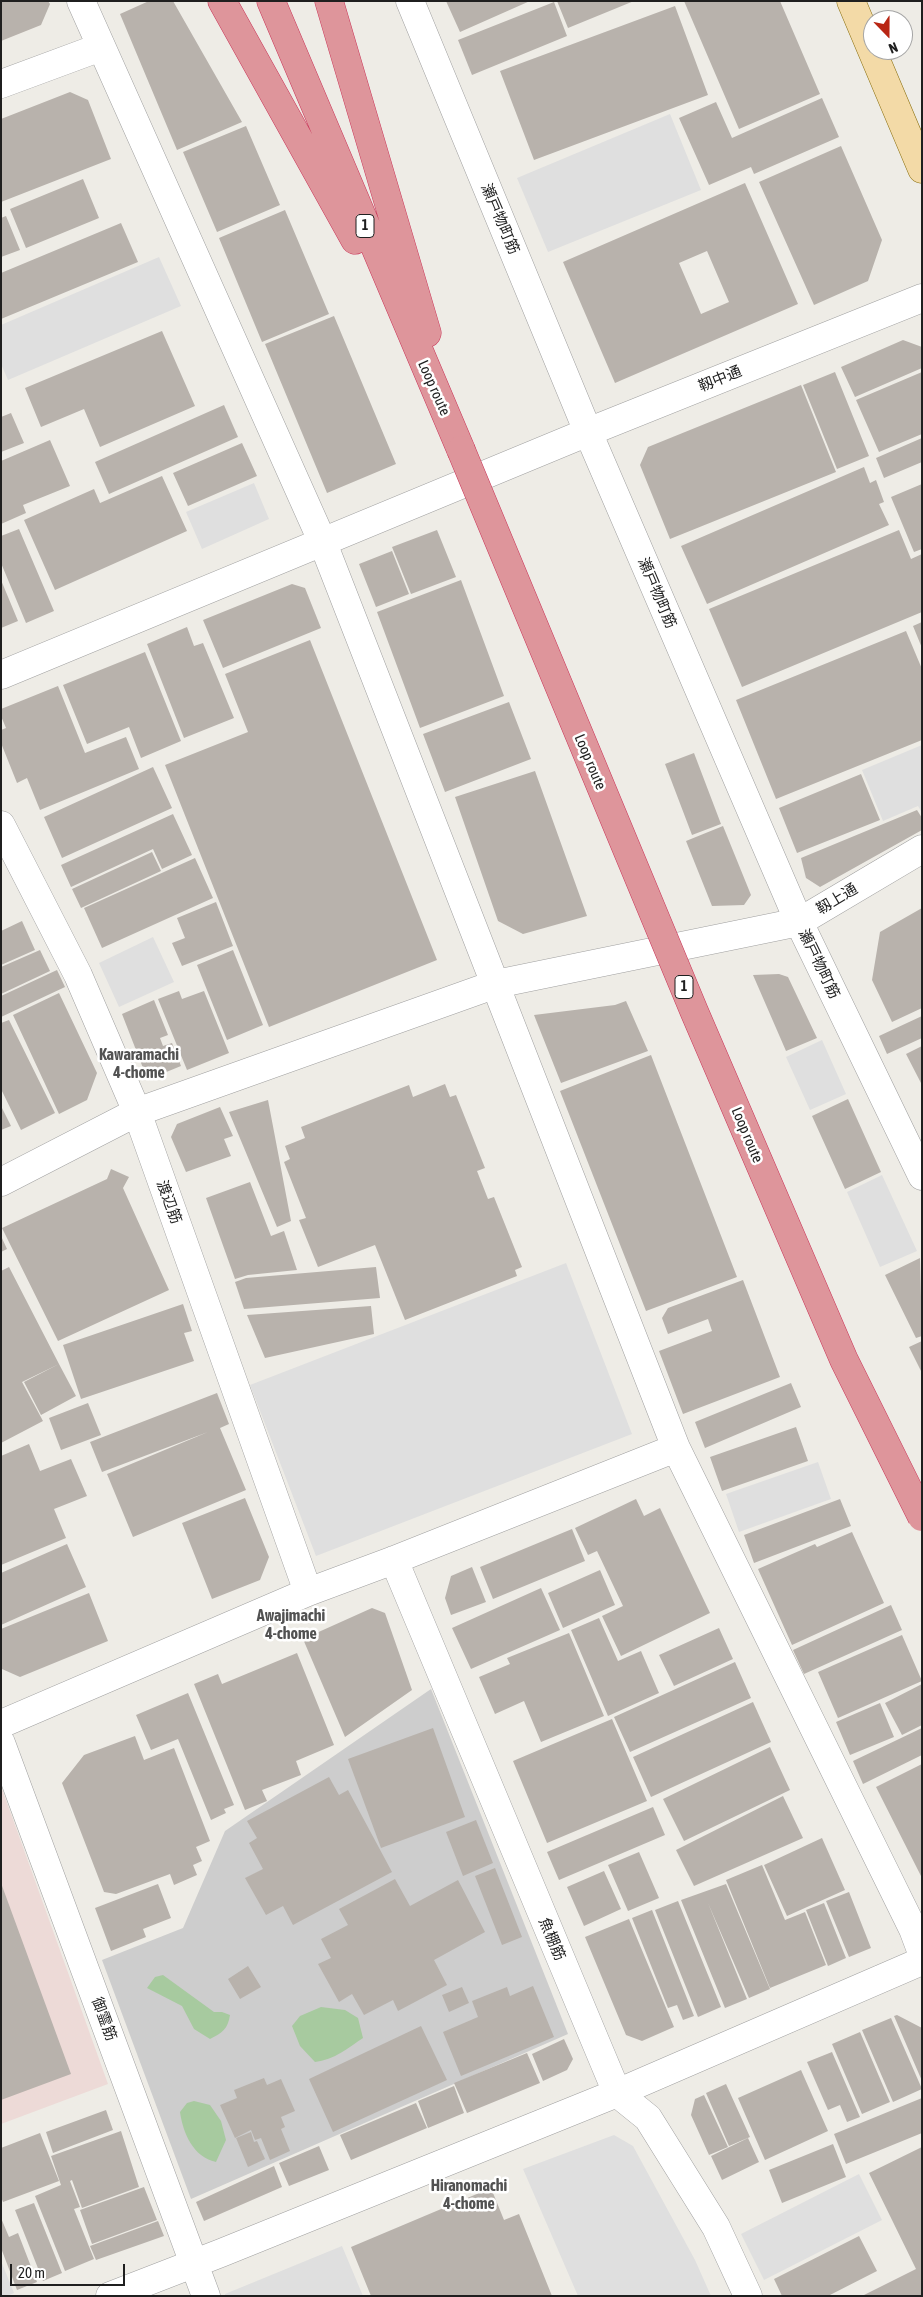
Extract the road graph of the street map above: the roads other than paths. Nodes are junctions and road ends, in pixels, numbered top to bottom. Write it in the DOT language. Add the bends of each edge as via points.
graph roads {
  1 [pos="82,1"];
  2 [pos="222,1"];
  3 [pos="271,1"];
  4 [pos="329,1"];
  5 [pos="410,1"];
  6 [pos="851,1"];
  7 [pos="101,47"];
  8 [pos="1,84"];
  9 [pos="922,169"];
  10 [pos="922,298"];
  11 [pos="420,358"];
  12 [pos="588,432"];
  13 [pos="461,450"];
  14 [pos="323,543"];
  15 [pos="1,675"];
  16 [pos="1,825"];
  17 [pos="922,849"];
  18 [pos="799,922"];
  19 [pos="496,984"];
  20 [pos="137,1112"];
  21 [pos="922,1176"];
  22 [pos="1,1182"];
  23 [pos="676,1448"];
  24 [pos="922,1517"];
  25 [pos="394,1560"];
  26 [pos="308,1592"];
  27 [pos="1,1724"];
  28 [pos="1,1744"];
  29 [pos="922,1953"];
  30 [pos="922,1961"];
  31 [pos="617,2093"];
  32 [pos="193,2263"];
  33 [pos="110,2296"];
  34 [pos="206,2296"];
  35 [pos="748,2296"];
  1 -- 7 [label="street"];
  2 -- 11 [label="highway, 1"];
  3 -- 11 [label="highway, Loop route / 1"];
  4 -- 13 [label="highway"];
  5 -- 12 [label="street, 瀬戸物町筋"];
  6 -- 9 [label="main road"];
  7 -- 8 [label="street"];
  7 -- 14 [label="street"];
  10 -- 12 [label="street, 靱中通"];
  11 -- 13 [label="highway, Loop route / 1"];
  12 -- 14 [label="street, 靱中通"];
  12 -- 18 [label="street, 瀬戸物町筋"];
  13 -- 24 [label="highway, Loop route / 1, bridge" via="690,1002 844,1360"];
  14 -- 15 [label="street, 靱中通"];
  14 -- 19 [label="street"];
  16 -- 20 [label="street, 渡辺筋" via="78,975"];
  17 -- 18 [label="street, 靱上通"];
  18 -- 19 [label="street, 靱上通"];
  18 -- 21 [label="street, 瀬戸物町筋"];
  19 -- 20 [label="street, 靱上通"];
  19 -- 23 [label="street"];
  20 -- 22 [label="street, 靱上通"];
  20 -- 26 [label="street, 渡辺筋"];
  23 -- 25 [label="street"];
  23 -- 29 [label="street"];
  25 -- 26 [label="street"];
  25 -- 31 [label="street, 魚棚筋"];
  26 -- 27 [label="street"];
  28 -- 32 [label="street, 御霊筋"];
  30 -- 31 [label="street"];
  31 -- 32 [label="street"];
  31 -- 35 [label="street, 魚棚筋" via="648,2118 716,2227"];
  32 -- 33 [label="street"];
  32 -- 34 [label="street, 御霊筋"];
}
